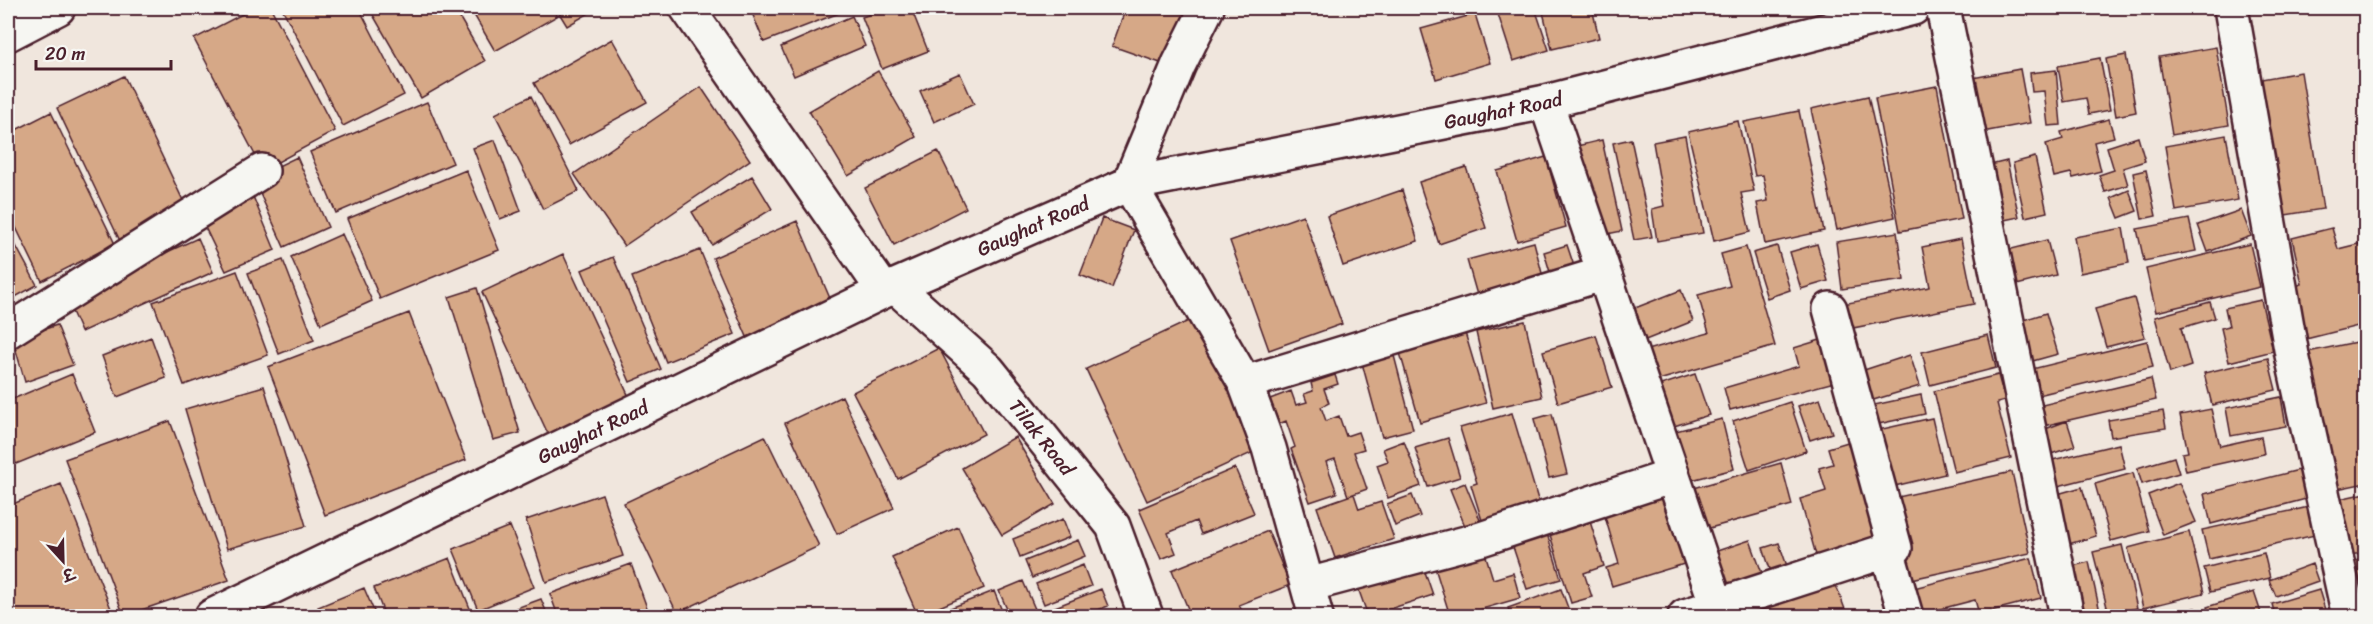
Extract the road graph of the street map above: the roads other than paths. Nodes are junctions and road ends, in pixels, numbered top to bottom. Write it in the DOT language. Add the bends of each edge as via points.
graph roads {
  1 [pos="58,8"];
  2 [pos="687,8"];
  3 [pos="1207,8"];
  4 [pos="1913,8"];
  5 [pos="1943,8"];
  6 [pos="2231,8"];
  7 [pos="8,34"];
  8 [pos="1546,102"];
  9 [pos="262,171"];
  10 [pos="1129,184"];
  11 [pos="1602,273"];
  12 [pos="890,289"];
  13 [pos="1830,309"];
  14 [pos="8,331"];
  15 [pos="1245,383"];
  16 [pos="1672,476"];
  17 [pos="1887,550"];
  18 [pos="1308,585"];
  19 [pos="1717,606"];
  20 [pos="212,616"];
  21 [pos="1146,616"];
  22 [pos="1316,616"];
  23 [pos="1685,616"];
  24 [pos="1906,616"];
  25 [pos="2067,616"];
  26 [pos="2349,616"];
  1 -- 7 [label="street"];
  2 -- 12 [label="street, Tilak Road"];
  3 -- 10 [label="street"];
  4 -- 8 [label="street, Gaughat Road"];
  5 -- 25 [label="street"];
  6 -- 26 [label="street" via="2292,355"];
  8 -- 10 [label="street, Gaughat Road"];
  8 -- 11 [label="street"];
  9 -- 14 [label="street"];
  10 -- 12 [label="street, Gaughat Road"];
  10 -- 15 [label="street"];
  11 -- 15 [label="street"];
  11 -- 16 [label="street"];
  12 -- 20 [label="street, Gaughat Road"];
  12 -- 21 [label="street, Tilak Road" via="988,370 1113,526"];
  13 -- 17 [label="street" via="1895,548"];
  15 -- 18 [label="street" via="1269,448"];
  16 -- 18 [label="street" via="1481,539"];
  16 -- 19 [label="street"];
  17 -- 19 [label="street"];
  17 -- 24 [label="street"];
  18 -- 22 [label="street"];
  19 -- 23 [label="street"];
}
